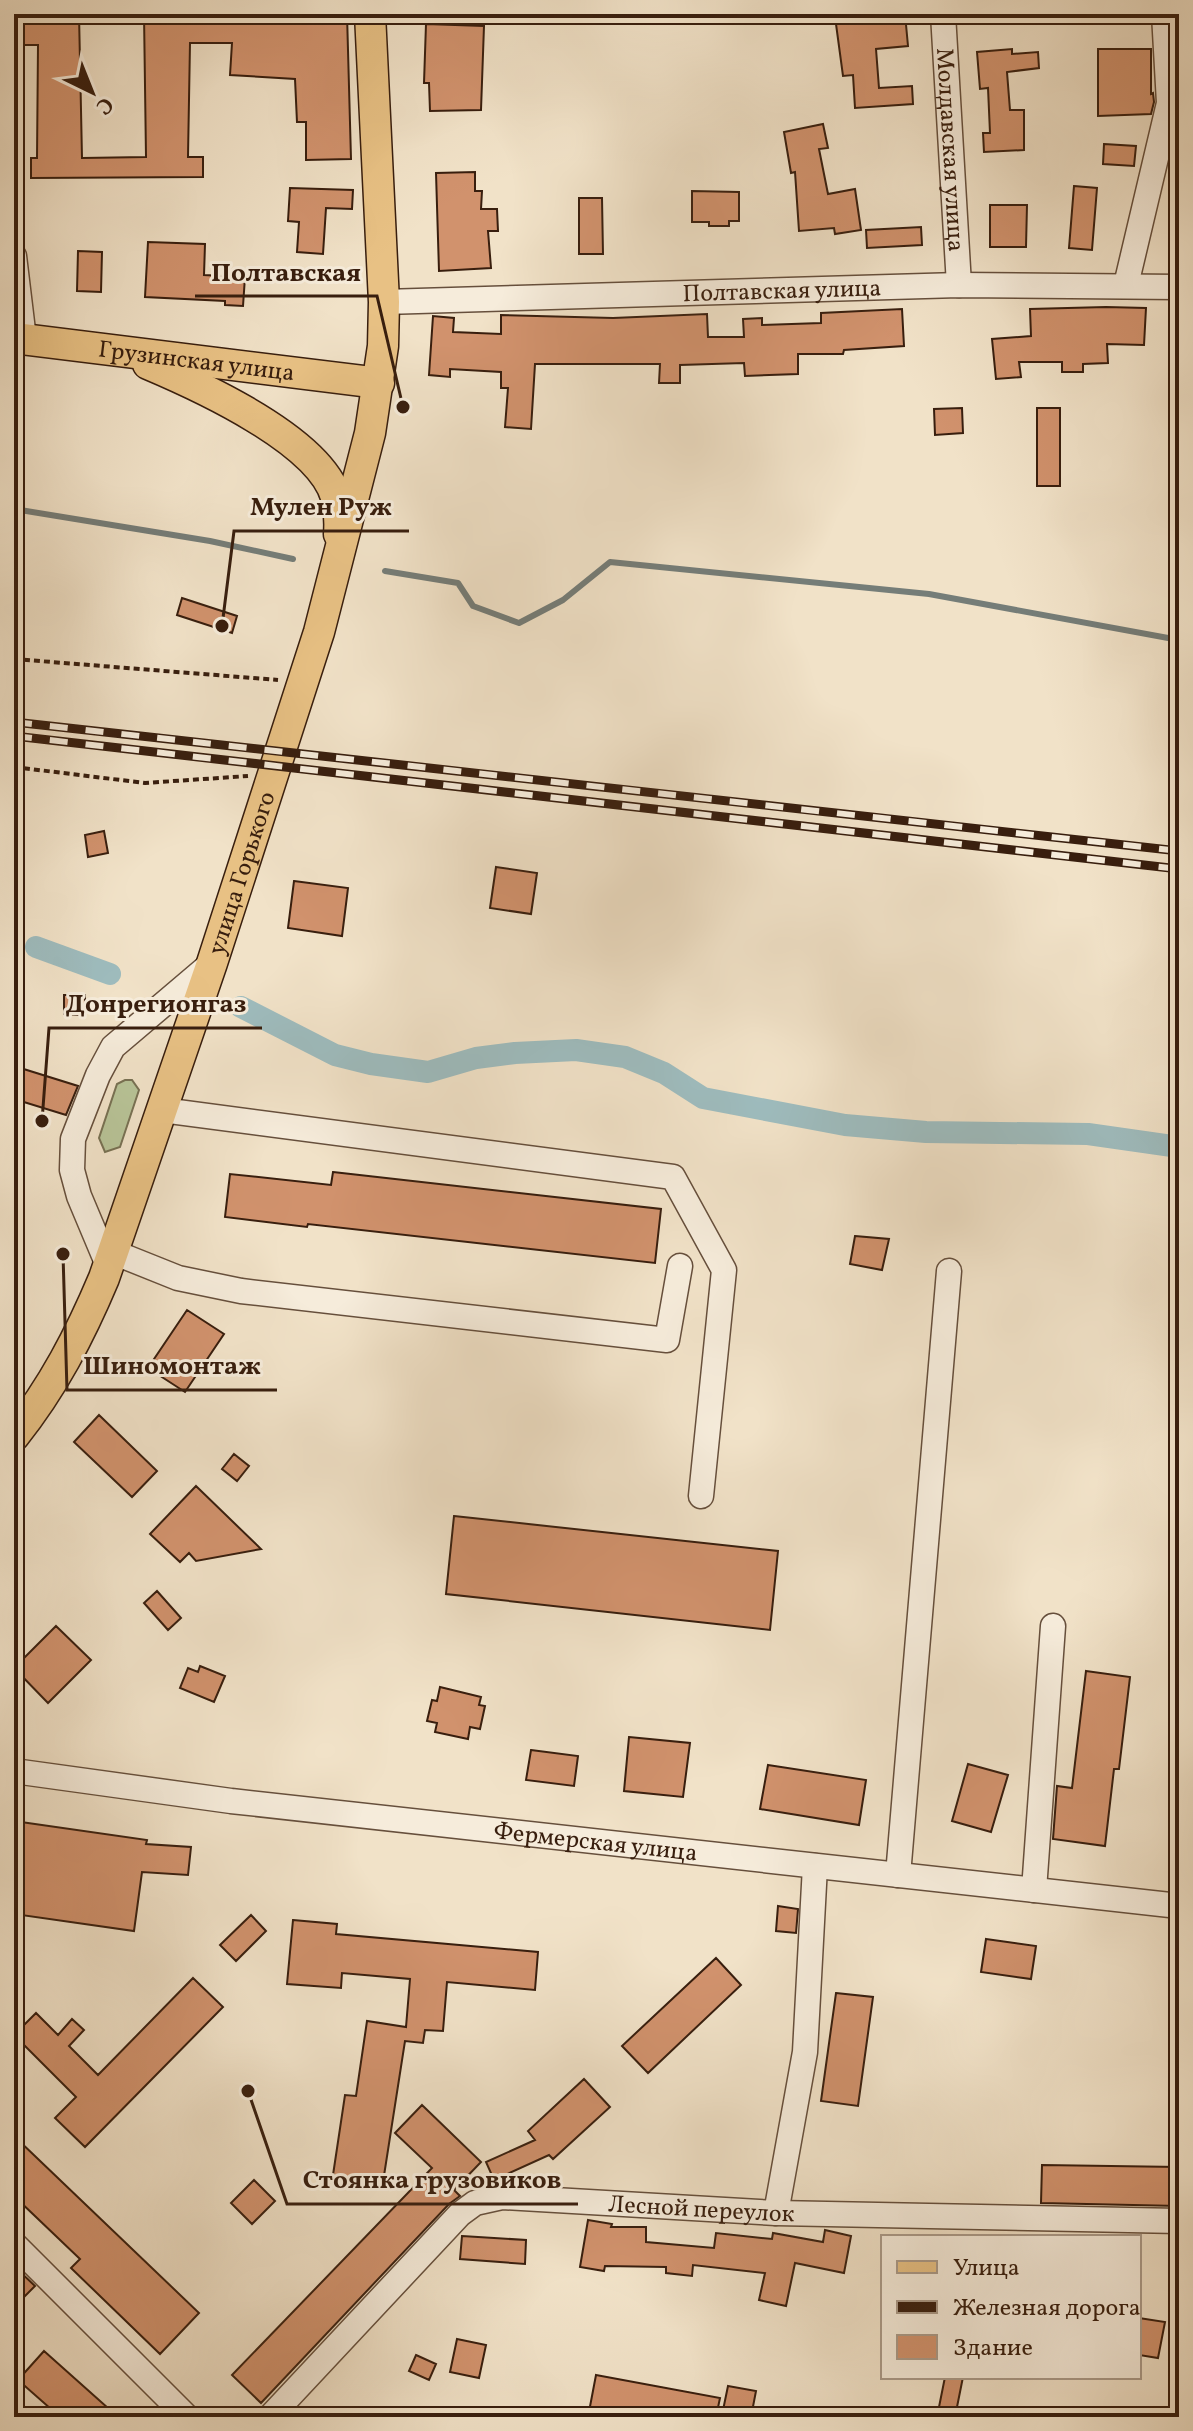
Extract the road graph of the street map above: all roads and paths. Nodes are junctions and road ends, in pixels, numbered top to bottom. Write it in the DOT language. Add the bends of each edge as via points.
graph roads {
  1 [pos="370,14"];
  2 [pos="943,14"];
  3 [pos="1164,14"];
  4 [pos="14,256"];
  5 [pos="959,285"];
  6 [pos="1126,285"];
  7 [pos="1179,287"];
  8 [pos="384,302"];
  9 [pos="19,338"];
  10 [pos="93,347"];
  11 [pos="379,383"];
  12 [pos="337,564"];
  13 [pos="14,659"];
  14 [pos="305,681"];
  15 [pos="14,767"];
  16 [pos="274,774"];
  17 [pos="212,963"];
  18 [pos="162,1110"];
  19 [pos="110,1258"];
  20 [pos="680,1266"];
  21 [pos="949,1271"];
  22 [pos="14,1436"];
  23 [pos="701,1496"];
  24 [pos="1053,1626"];
  25 [pos="14,1771"];
  26 [pos="815,1866"];
  27 [pos="898,1875"];
  28 [pos="1034,1890"];
  29 [pos="1179,1906"];
  30 [pos="776,2213"];
  31 [pos="1179,2221"];
  32 [pos="14,2244"];
  33 [pos="187,2417"];
  34 [pos="270,2417"];
  1 -- 8 [label="main road"];
  2 -- 5 [label="street, Молдавская улица"];
  3 -- 6 [label="street" via="1169,103"];
  4 -- 9 [label="street"];
  5 -- 6 [label="street, Полтавская улица"];
  5 -- 8 [label="street, Полтавская улица"];
  6 -- 7 [label="street, Полтавская улица"];
  8 -- 11 [label="main road"];
  9 -- 10 [label="main road, Грузинская улица"];
  10 -- 11 [label="main road, Грузинская улица"];
  10 -- 12 [label="main road" via="144,363 235,405 278,432 325,477 335,495 340,524"];
  11 -- 12 [label="main road"];
  12 -- 14 [label="main road, улица Горького"];
  13 -- 14 [label="path"];
  14 -- 16 [label="main road, улица Горького"];
  15 -- 16 [label="path" via="145,783"];
  16 -- 17 [label="main road, улица Горького"];
  17 -- 18 [label="main road, улица Горького"];
  17 -- 19 [label="street" via="113,1047 73,1139 72,1170 79,1196"];
  18 -- 19 [label="main road, улица Горького"];
  18 -- 23 [label="street" via="673,1177 724,1270"];
  19 -- 20 [label="street" via="241,1291 667,1340"];
  19 -- 22 [label="main road, улица Горького" via="62,1369"];
  21 -- 27 [label="street"];
  24 -- 28 [label="street"];
  25 -- 26 [label="street, Фермерская улица" via="231,1801"];
  26 -- 27 [label="street, Фермерская улица"];
  26 -- 30 [label="street" via="805,2052"];
  27 -- 28 [label="street, Фермерская улица"];
  28 -- 29 [label="street, Фермерская улица"];
  30 -- 31 [label="street, Лесной переулок"];
  30 -- 34 [label="street, Лесной переулок" via="502,2197 475,2203"];
  32 -- 33 [label="street"];
}
